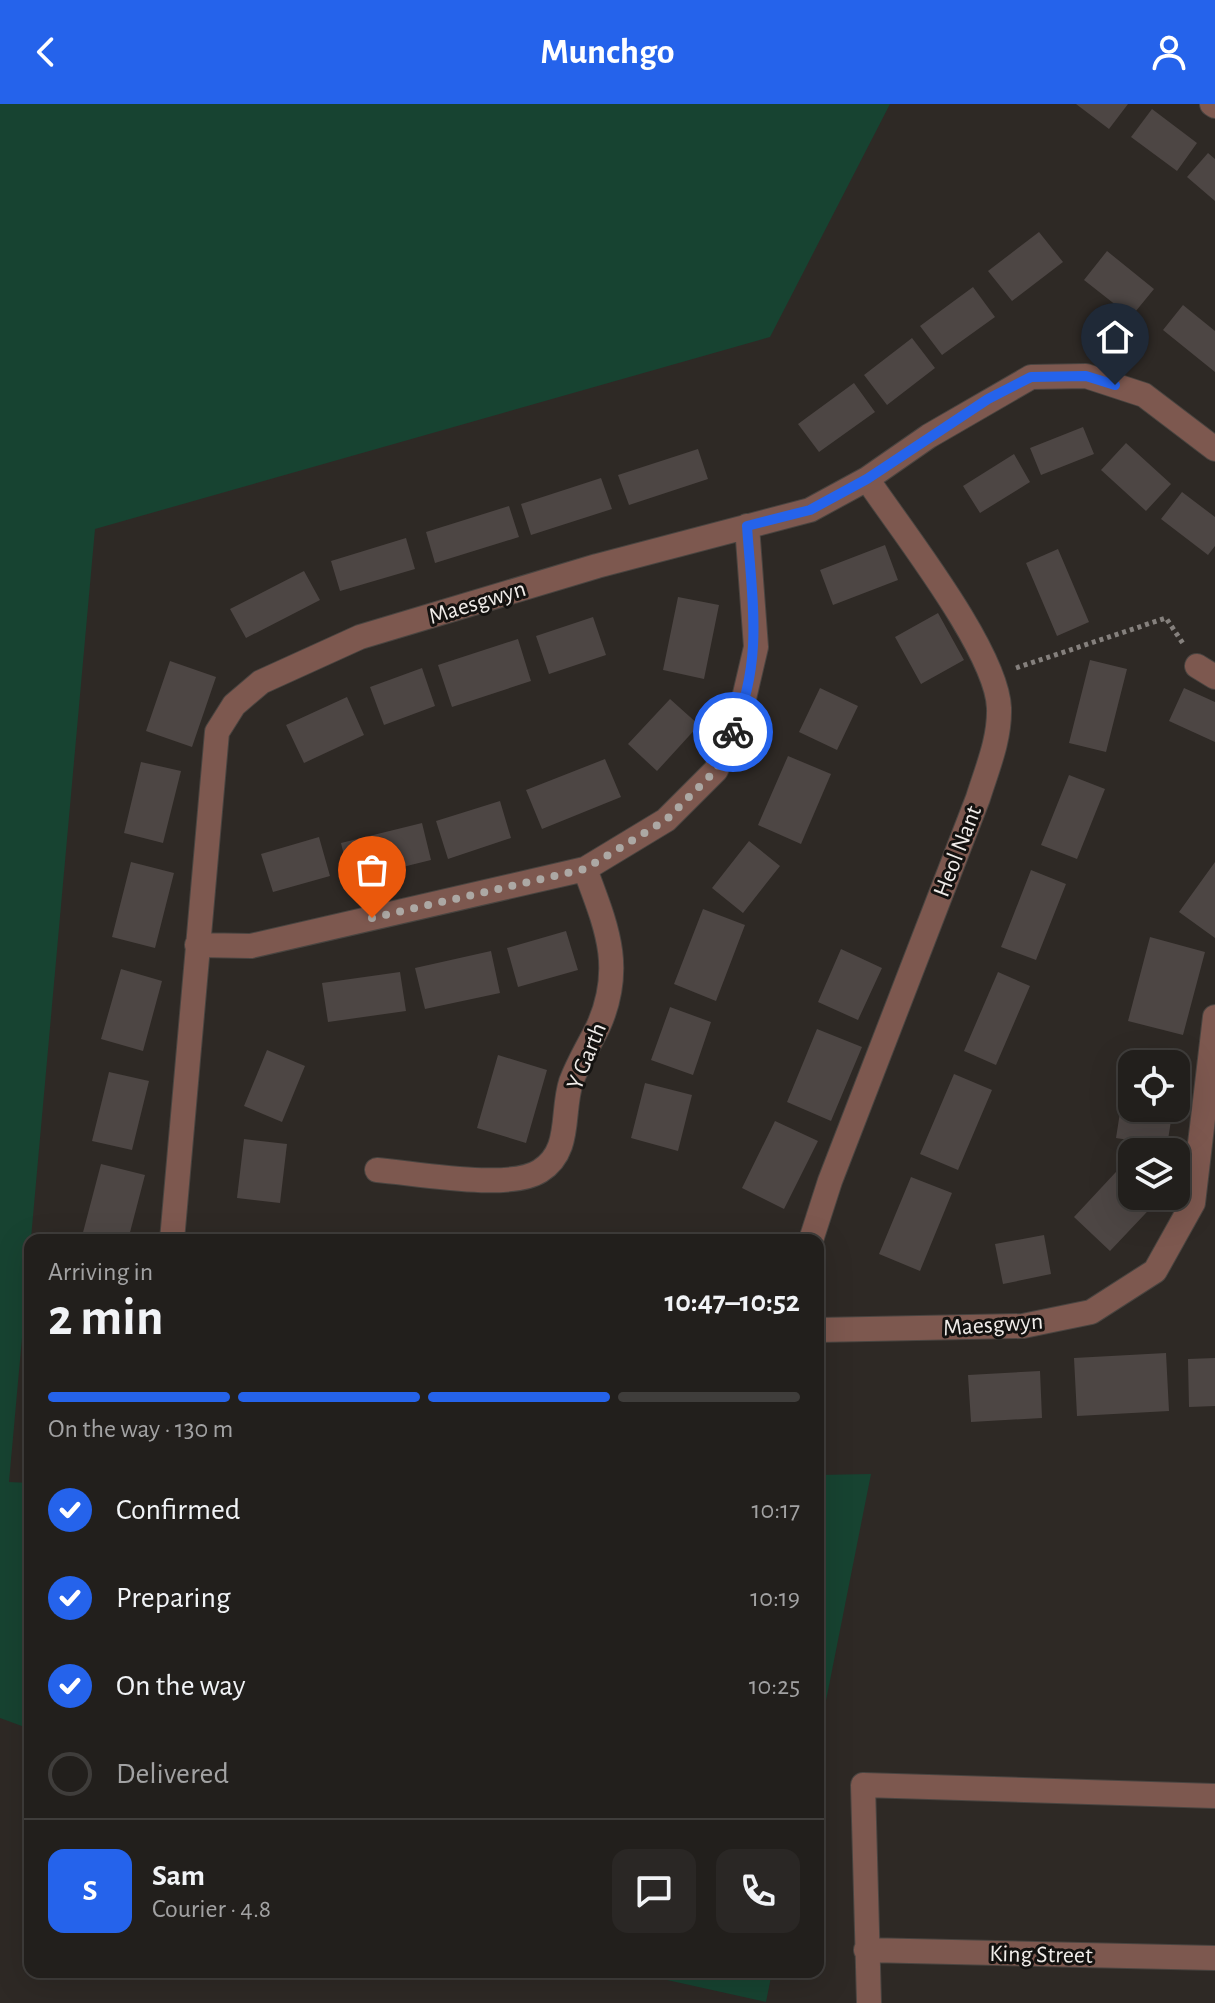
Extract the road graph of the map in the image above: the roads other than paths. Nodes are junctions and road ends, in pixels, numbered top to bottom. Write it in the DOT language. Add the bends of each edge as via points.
graph roads {
  1 [pos="1215,449"];
  2 [pos="867,479"];
  3 [pos="747,526"];
  4 [pos="585,869"];
  5 [pos="197,945"];
  6 [pos="1215,1017"];
  7 [pos="377,1170"];
  8 [pos="173,1234"];
  9 [pos="813,1234"];
  10 [pos="824,1330"];
  11 [pos="1215,1796"];
  12 [pos="866,1950"];
  13 [pos="1215,1958"];
  14 [pos="869,2003"];
  1 -- 2 [label="street, Maesgwyn" via="1144,395 1086,376 1031,377 941,428"];
  2 -- 3 [label="street, Maesgwyn" via="810,510"];
  2 -- 9 [label="street, Heol Nant" via="974,638 993,676 999,706 997,738"];
  3 -- 4 [label="street" via="756,647 741,711 716,770 666,820"];
  3 -- 5 [label="street, Maesgwyn" via="360,637 261,682 234,705 217,732"];
  4 -- 5 [label="street" via="251,946"];
  4 -- 7 [label="street, Y Garth" via="610,937 613,983 571,1083 557,1157 538,1173 507,1180"];
  5 -- 8 [label="street, Maesgwyn"];
  6 -- 10 [label="street, Maesgwyn" via="1193,1203 1155,1271 1091,1312 1023,1326"];
  11 -- 12 [label="street" via="863,1785"];
  12 -- 13 [label="street, King Street"];
  12 -- 14 [label="street"];
}
